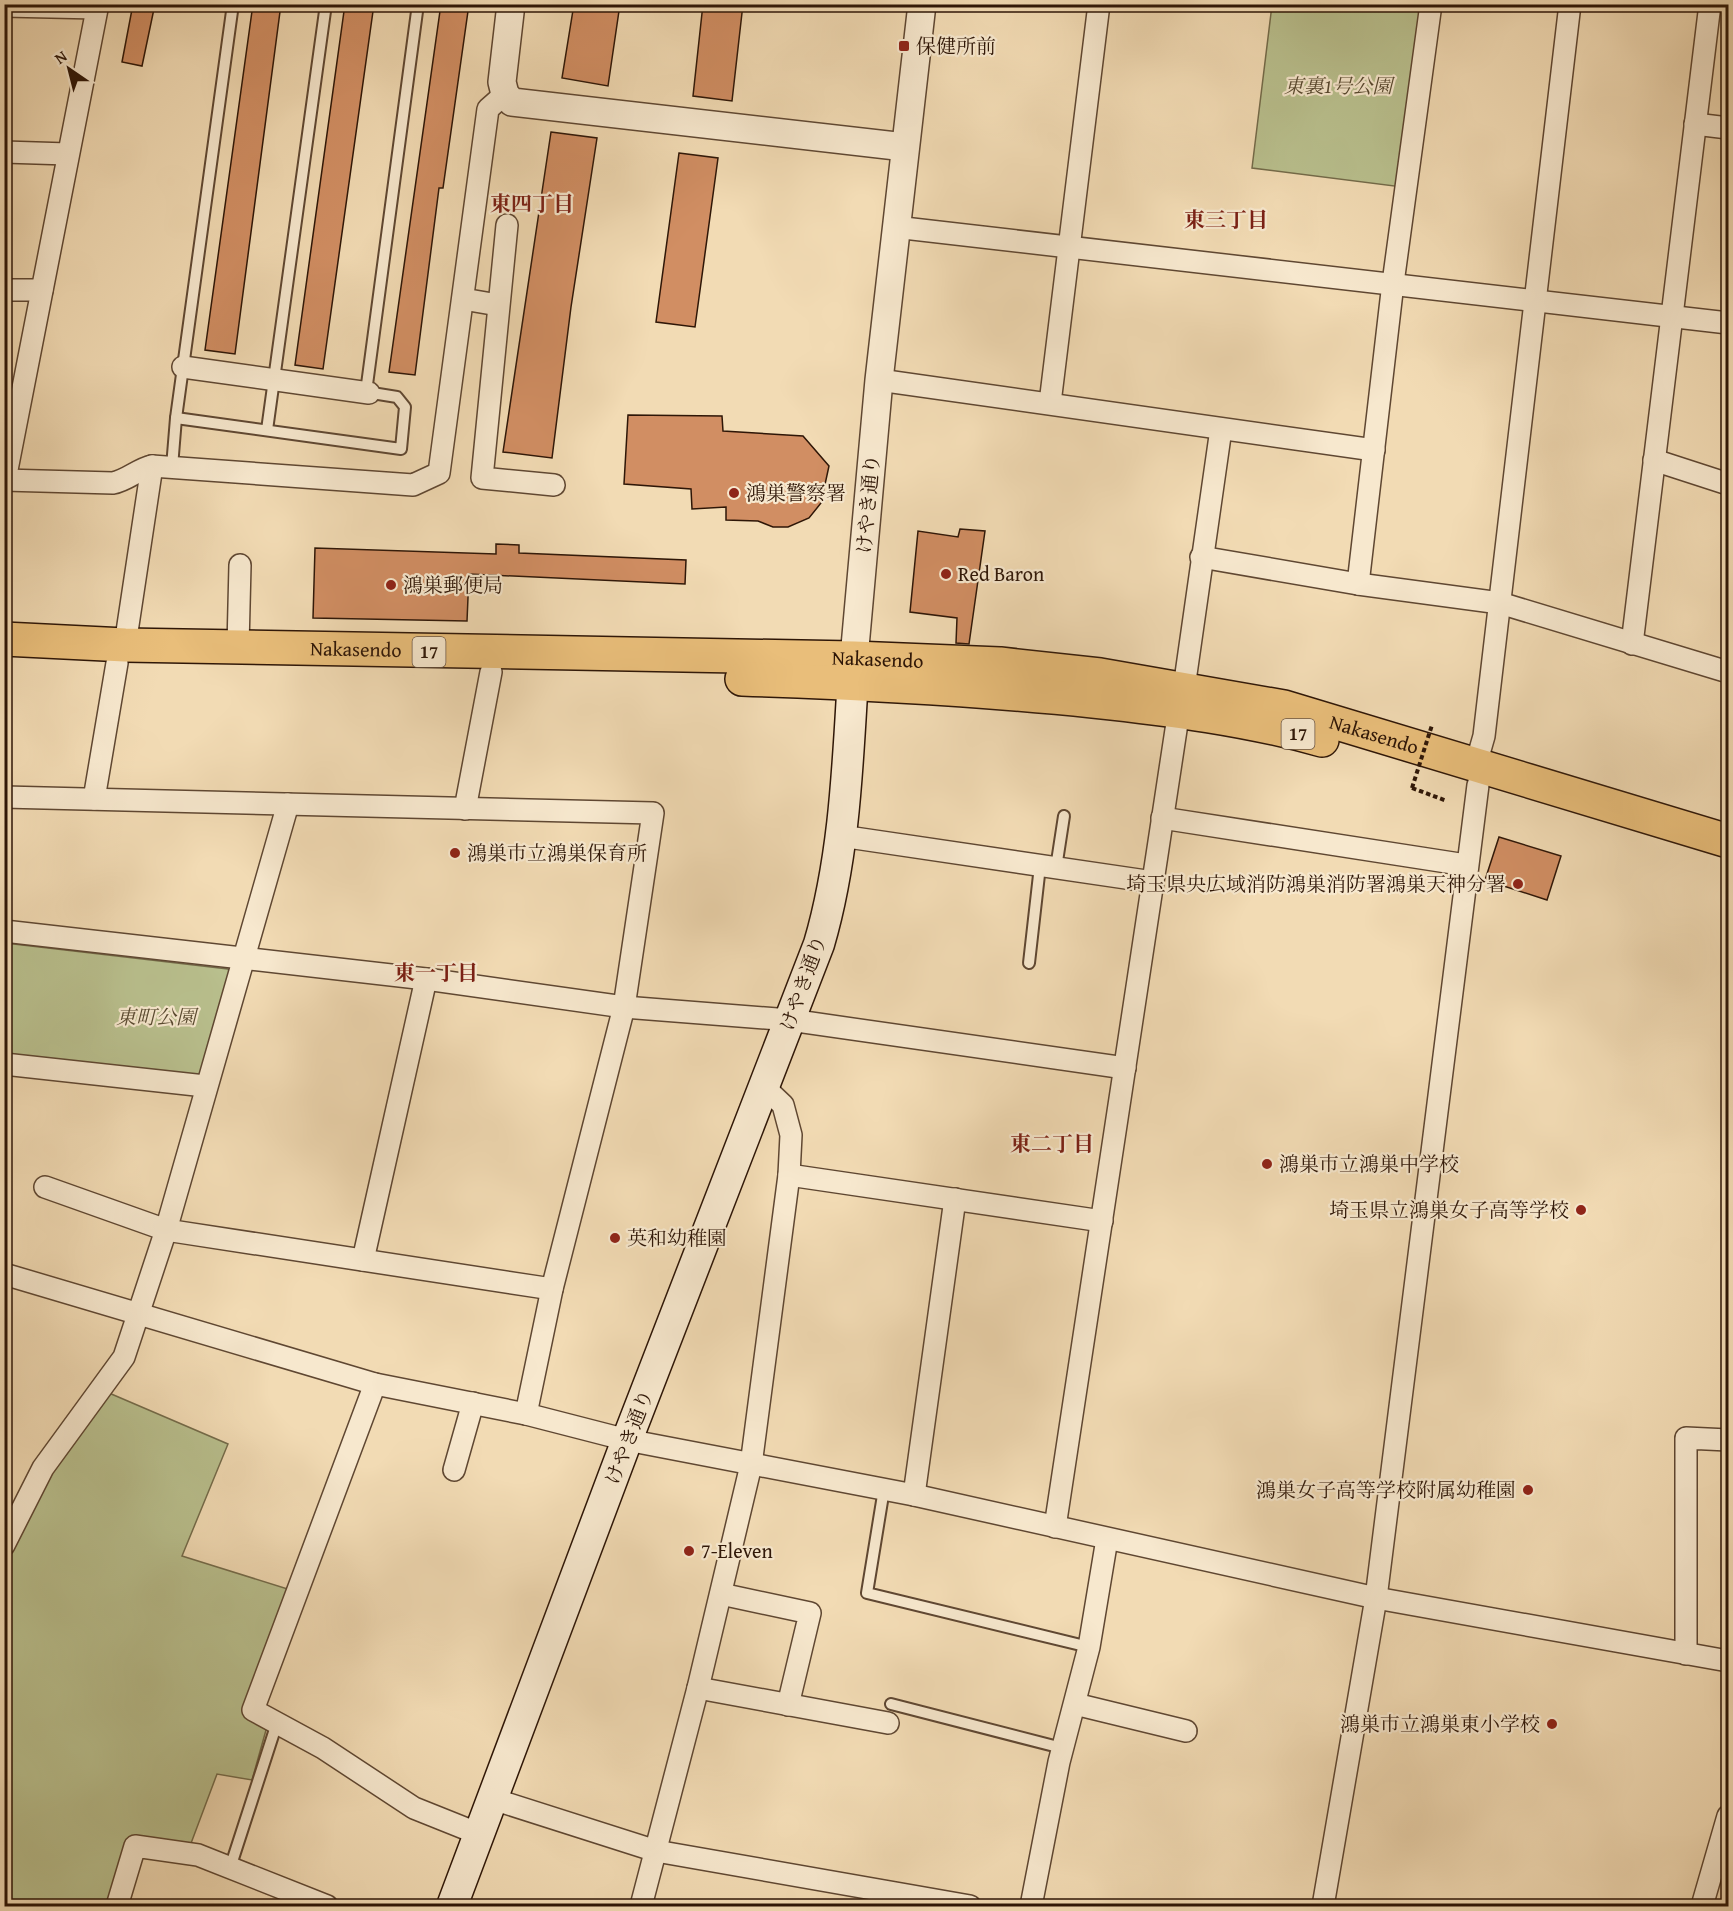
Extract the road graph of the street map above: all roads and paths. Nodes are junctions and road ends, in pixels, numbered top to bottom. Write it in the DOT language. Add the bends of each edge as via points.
graph roads {
  1 [pos="233,4"];
  2 [pos="326,4"];
  3 [pos="418,4"];
  4 [pos="511,4"];
  5 [pos="922,4"];
  6 [pos="1099,4"];
  7 [pos="1431,4"];
  8 [pos="1570,4"];
  9 [pos="1710,4"];
  10 [pos="4,6"];
  11 [pos="97,6"];
  12 [pos="505,94"];
  13 [pos="1695,124"];
  14 [pos="1728,128"];
  15 [pos="905,147"];
  16 [pos="4,152"];
  17 [pos="68,154"];
  18 [pos="507,225"];
  19 [pos="896,226"];
  20 [pos="1069,246"];
  21 [pos="1394,283"];
  22 [pos="4,290"];
  23 [pos="42,290"];
  24 [pos="463,299"];
  25 [pos="1535,300"];
  26 [pos="498,305"];
  27 [pos="1670,316"];
  28 [pos="1728,323"];
  29 [pos="183,367"];
  30 [pos="274,379"];
  31 [pos="879,380"];
  32 [pos="369,393"];
  33 [pos="1050,403"];
  34 [pos="176,418"];
  35 [pos="1221,429"];
  36 [pos="267,430"];
  37 [pos="1374,450"];
  38 [pos="1654,460"];
  39 [pos="162,466"];
  40 [pos="5,480"];
  41 [pos="1728,483"];
  42 [pos="554,485"];
  43 [pos="1201,556"];
  44 [pos="240,565"];
  45 [pos="1358,584"];
  46 [pos="1500,603"];
  47 [pos="4,639"];
  48 [pos="1632,644"];
  49 [pos="238,646"];
  50 [pos="121,654"];
  51 [pos="4,660"];
  52 [pos="854,670"];
  53 [pos="491,672"];
  54 [pos="1728,672"];
  55 [pos="1181,699"];
  56 [pos="1432,725"];
  57 [pos="1477,775"];
  58 [pos="4,797"];
  59 [pos="94,800"];
  60 [pos="1447,801"];
  61 [pos="288,804"];
  62 [pos="465,809"];
  63 [pos="1064,816"];
  64 [pos="1162,818"];
  65 [pos="841,836"];
  66 [pos="1728,841"];
  67 [pos="1728,863"];
  68 [pos="1466,865"];
  69 [pos="1048,867"];
  70 [pos="1153,882"];
  71 [pos="4,931"];
  72 [pos="243,957"];
  73 [pos="1029,963"];
  74 [pos="426,978"];
  75 [pos="624,1007"];
  76 [pos="790,1020"];
  77 [pos="4,1064"];
  78 [pos="1125,1068"];
  79 [pos="205,1086"];
  80 [pos="764,1087"];
  81 [pos="789,1175"];
  82 [pos="45,1187"];
  83 [pos="955,1199"];
  84 [pos="1102,1221"];
  85 [pos="166,1230"];
  86 [pos="363,1260"];
  87 [pos="4,1274"];
  88 [pos="552,1288"];
  89 [pos="139,1313"];
  90 [pos="375,1384"];
  91 [pos="473,1403"];
  92 [pos="526,1414"];
  93 [pos="627,1440"];
  94 [pos="1728,1440"];
  95 [pos="751,1465"];
  96 [pos="454,1470"];
  97 [pos="884,1489"];
  98 [pos="914,1495"];
  99 [pos="11,1514"];
  100 [pos="1056,1527"];
  101 [pos="1107,1539"];
  102 [pos="4,1545"];
  103 [pos="721,1594"];
  104 [pos="1376,1598"];
  105 [pos="1089,1647"];
  106 [pos="1686,1654"];
  107 [pos="1728,1661"];
  108 [pos="698,1688"];
  109 [pos="1075,1704"];
  110 [pos="788,1705"];
  111 [pos="890,1714"];
  112 [pos="277,1723"];
  113 [pos="1186,1731"];
  114 [pos="1062,1748"];
  115 [pos="493,1799"];
  116 [pos="1728,1816"];
  117 [pos="479,1834"];
  118 [pos="656,1851"];
  119 [pos="230,1868"];
  120 [pos="117,1906"];
  121 [pos="327,1906"];
  122 [pos="452,1906"];
  123 [pos="641,1906"];
  124 [pos="970,1906"];
  125 [pos="1031,1906"];
  126 [pos="1323,1906"];
  127 [pos="1702,1906"];
  1 -- 29 [label="lane"];
  2 -- 30 [label="lane"];
  3 -- 32 [label="lane" via="366,392"];
  4 -- 12 [label="street" via="502,82"];
  5 -- 15 [label="street, けやき通り"];
  6 -- 20 [label="street"];
  7 -- 21 [label="street"];
  8 -- 25 [label="street"];
  9 -- 13 [label="street"];
  10 -- 11 [label="street"];
  11 -- 17 [label="street"];
  12 -- 15 [label="street" via="512,102"];
  12 -- 24 [label="street" via="488,109"];
  13 -- 14 [label="street"];
  13 -- 27 [label="street"];
  15 -- 19 [label="street, けやき通り"];
  16 -- 17 [label="street"];
  17 -- 23 [label="street"];
  18 -- 26 [label="street"];
  19 -- 20 [label="street"];
  19 -- 31 [label="street, けやき通り"];
  20 -- 21 [label="street"];
  20 -- 33 [label="street"];
  21 -- 25 [label="street"];
  21 -- 37 [label="street"];
  22 -- 23 [label="street"];
  23 -- 40 [label="street"];
  24 -- 26 [label="street"];
  24 -- 39 [label="street" via="439,473 413,485"];
  25 -- 27 [label="street"];
  25 -- 46 [label="street"];
  26 -- 42 [label="street" via="482,478"];
  27 -- 28 [label="street"];
  27 -- 38 [label="street"];
  29 -- 30 [label="street"];
  29 -- 34 [label="lane"];
  30 -- 32 [label="street"];
  30 -- 36 [label="lane"];
  31 -- 33 [label="street"];
  31 -- 52 [label="street, けやき通り"];
  32 -- 36 [label="lane" via="397,397 405,407 401,449"];
  33 -- 35 [label="street"];
  34 -- 36 [label="lane"];
  34 -- 39 [label="lane"];
  35 -- 37 [label="street"];
  35 -- 43 [label="street"];
  37 -- 45 [label="street"];
  38 -- 41 [label="street"];
  38 -- 48 [label="street"];
  39 -- 40 [label="street" via="142,468 113,483"];
  39 -- 50 [label="street"];
  43 -- 45 [label="street"];
  43 -- 55 [label="street"];
  44 -- 49 [label="street"];
  45 -- 46 [label="street"];
  46 -- 48 [label="street"];
  46 -- 57 [label="street"];
  47 -- 50 [label="highway, Nakasendo / 17"];
  48 -- 54 [label="street"];
  49 -- 50 [label="highway, Nakasendo / 17"];
  49 -- 52 [label="highway, Nakasendo / 17"];
  50 -- 51 [label="highway, Nakasendo / 17"];
  50 -- 53 [label="highway, Nakasendo / 17"];
  50 -- 59 [label="street"];
  52 -- 53 [label="highway, Nakasendo / 17"];
  52 -- 55 [label="highway, Nakasendo / 17" via="1000,664 1100,675"];
  52 -- 65 [label="main road, けやき通り"];
  53 -- 62 [label="street"];
  55 -- 57 [label="highway, Nakasendo / 17" via="1308,736"];
  55 -- 64 [label="street"];
  56 -- 60 [label="path, bridge" via="1412,788"];
  57 -- 66 [label="highway, Nakasendo / 17"];
  57 -- 67 [label="highway, Nakasendo / 17"];
  57 -- 68 [label="street"];
  58 -- 59 [label="street"];
  59 -- 61 [label="street"];
  61 -- 62 [label="street"];
  61 -- 72 [label="street"];
  62 -- 75 [label="street" via="653,813"];
  63 -- 69 [label="lane"];
  64 -- 68 [label="street"];
  64 -- 70 [label="street"];
  65 -- 69 [label="street"];
  65 -- 76 [label="main road, けやき通り" via="833,896"];
  68 -- 104 [label="street"];
  69 -- 70 [label="street"];
  69 -- 73 [label="lane"];
  70 -- 78 [label="street"];
  71 -- 72 [label="street"];
  72 -- 74 [label="street"];
  72 -- 79 [label="street"];
  74 -- 75 [label="street"];
  74 -- 86 [label="street"];
  75 -- 76 [label="street"];
  75 -- 88 [label="street"];
  76 -- 78 [label="street"];
  76 -- 80 [label="main road, けやき通り"];
  77 -- 79 [label="street"];
  78 -- 84 [label="street"];
  79 -- 85 [label="street"];
  80 -- 81 [label="street" via="783,1105 791,1135"];
  80 -- 93 [label="main road, けやき通り"];
  81 -- 83 [label="street"];
  81 -- 95 [label="street"];
  82 -- 85 [label="street"];
  83 -- 84 [label="street"];
  83 -- 98 [label="street"];
  84 -- 100 [label="street"];
  85 -- 86 [label="street"];
  85 -- 89 [label="street"];
  86 -- 88 [label="street"];
  87 -- 89 [label="street"];
  88 -- 92 [label="street"];
  89 -- 90 [label="street"];
  89 -- 99 [label="street" via="124,1357"];
  90 -- 91 [label="street"];
  90 -- 112 [label="street" via="252,1710"];
  91 -- 92 [label="street"];
  91 -- 96 [label="street"];
  92 -- 93 [label="street"];
  93 -- 95 [label="street"];
  93 -- 115 [label="main road, けやき通り"];
  94 -- 106 [label="street" via="1686,1438"];
  95 -- 97 [label="street"];
  95 -- 103 [label="street"];
  97 -- 98 [label="street"];
  97 -- 105 [label="lane" via="867,1593"];
  98 -- 100 [label="street"];
  99 -- 102 [label="street"];
  100 -- 101 [label="street"];
  101 -- 104 [label="street"];
  101 -- 105 [label="street"];
  103 -- 108 [label="street"];
  103 -- 110 [label="street" via="810,1614"];
  104 -- 106 [label="street"];
  104 -- 126 [label="street"];
  105 -- 109 [label="street"];
  106 -- 107 [label="street"];
  108 -- 110 [label="street"];
  108 -- 118 [label="street"];
  109 -- 113 [label="street"];
  109 -- 114 [label="street"];
  110 -- 111 [label="street"];
  111 -- 114 [label="lane"];
  112 -- 117 [label="street" via="323,1748 414,1808"];
  112 -- 119 [label="lane"];
  114 -- 125 [label="street"];
  115 -- 117 [label="main road, けやき通り"];
  115 -- 118 [label="street"];
  116 -- 127 [label="street"];
  117 -- 122 [label="main road, けやき通り"];
  118 -- 123 [label="street"];
  118 -- 124 [label="street"];
  119 -- 120 [label="street" via="198,1856 135,1846"];
  119 -- 121 [label="street"];
}
